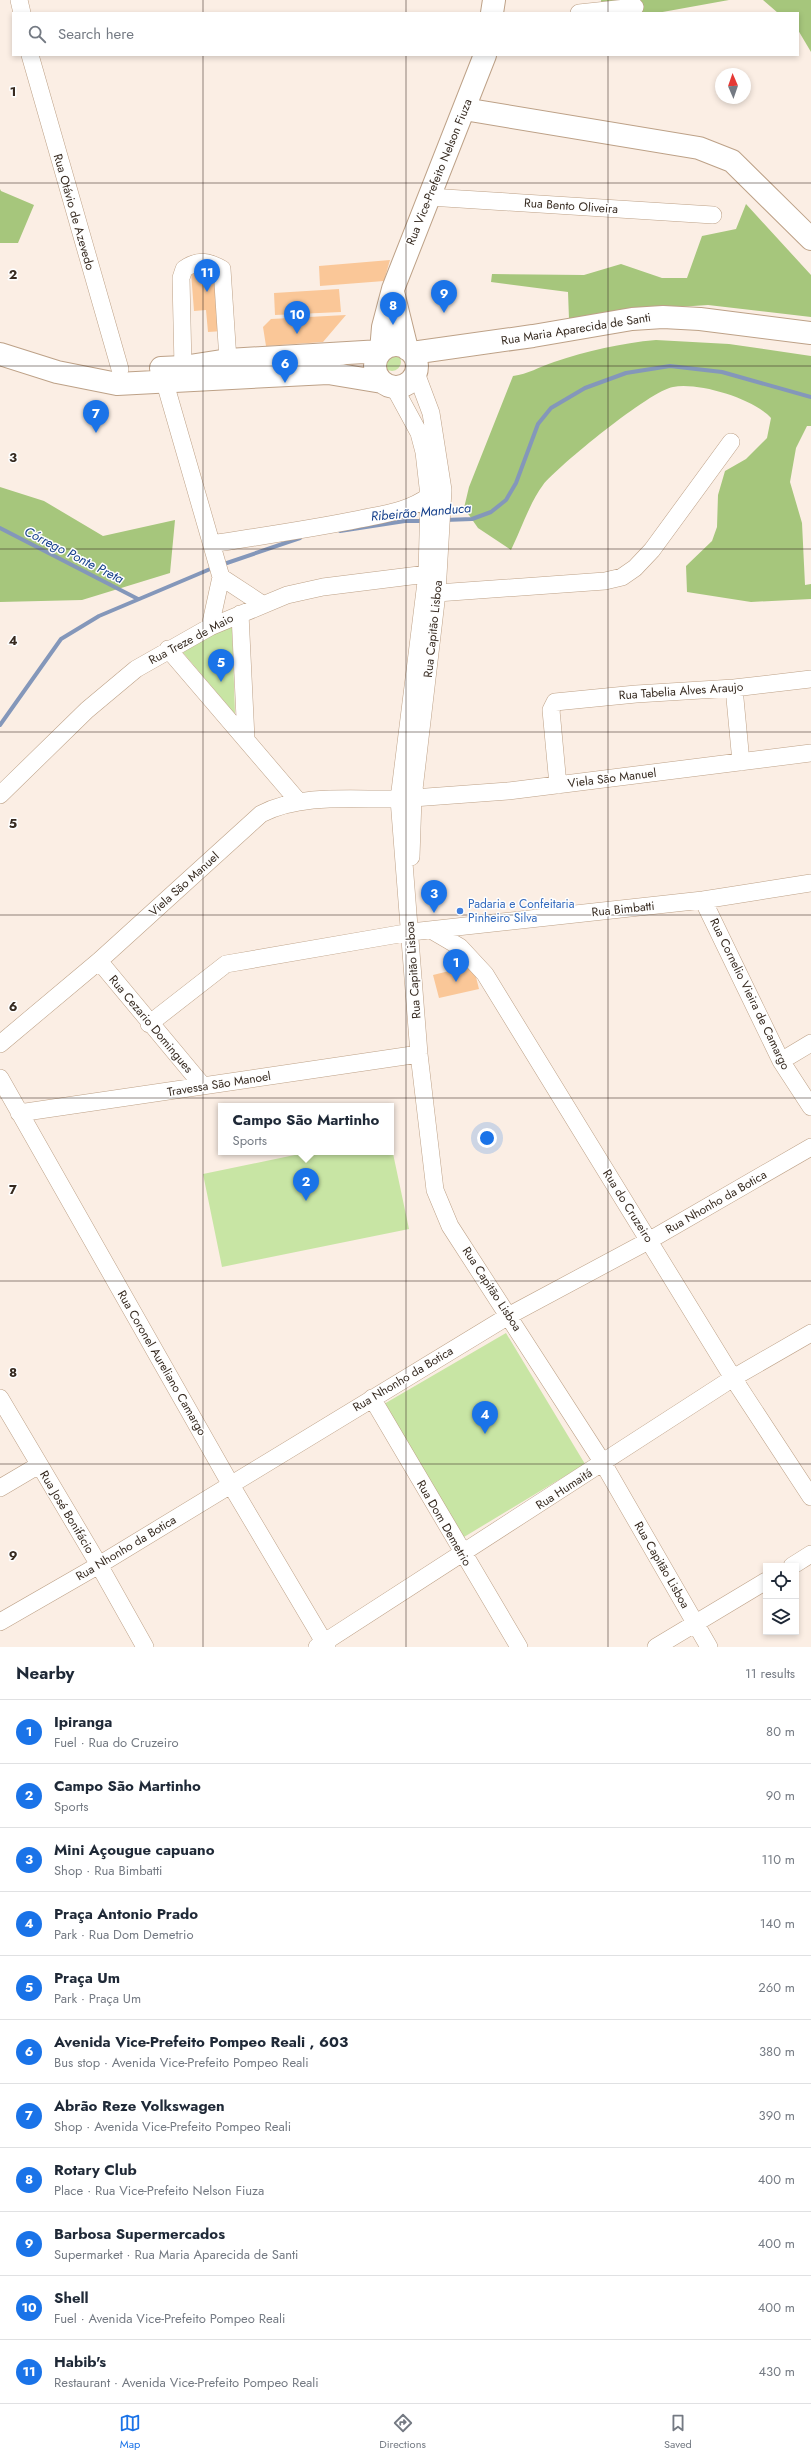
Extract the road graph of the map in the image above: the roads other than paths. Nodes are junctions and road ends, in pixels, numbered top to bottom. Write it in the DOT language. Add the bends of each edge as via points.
graph roads {
  1 [pos="19,0"];
  2 [pos="494,0"];
  3 [pos="634,8"];
  4 [pos="22,12"];
  5 [pos="492,12"];
  6 [pos="590,12"];
  7 [pos="30,56"];
  8 [pos="485,56"];
  9 [pos="464,110"];
  10 [pos="429,197"];
  11 [pos="713,215"];
  12 [pos="811,238"];
  13 [pos="393,289"];
  14 [pos="811,333"];
  15 [pos="0,339"];
  16 [pos="811,348"];
  17 [pos="381,351"];
  18 [pos="0,354"];
  19 [pos="228,360"];
  20 [pos="413,360"];
  21 [pos="183,367"];
  22 [pos="120,369"];
  23 [pos="165,383"];
  24 [pos="388,384"];
  25 [pos="731,442"];
  26 [pos="433,506"];
  27 [pos="434,541"];
  28 [pos="214,550"];
  29 [pos="427,574"];
  30 [pos="221,575"];
  31 [pos="437,593"];
  32 [pos="262,604"];
  33 [pos="240,614"];
  34 [pos="210,627"];
  35 [pos="168,649"];
  36 [pos="811,678"];
  37 [pos="734,688"];
  38 [pos="246,740"];
  39 [pos="811,753"];
  40 [pos="741,762"];
  41 [pos="558,785"];
  42 [pos="1,790"];
  43 [pos="406,799"];
  44 [pos="299,802"];
  45 [pos="811,883"];
  46 [pos="703,900"];
  47 [pos="430,930"];
  48 [pos="411,932"];
  49 [pos="99,961"];
  50 [pos="149,1024"];
  51 [pos="811,1043"];
  52 [pos="0,1044"];
  53 [pos="420,1054"];
  54 [pos="781,1061"];
  55 [pos="0,1078"];
  56 [pos="203,1086"];
  57 [pos="811,1107"];
  58 [pos="19,1113"];
  59 [pos="811,1147"];
  60 [pos="650,1240"];
  61 [pos="510,1315"];
  62 [pos="811,1333"];
  63 [pos="733,1378"];
  64 [pos="0,1398"];
  65 [pos="372,1398"];
  66 [pos="603,1463"];
  67 [pos="39,1465"];
  68 [pos="231,1485"];
  69 [pos="0,1488"];
  70 [pos="811,1497"];
  71 [pos="463,1554"];
  72 [pos="811,1554"];
  73 [pos="797,1563"];
  74 [pos="99,1565"];
  75 [pos="763,1583"];
  76 [pos="0,1622"];
  77 [pos="696,1624"];
  78 [pos="323,1646"];
  79 [pos="145,1647"];
  80 [pos="519,1647"];
  81 [pos="656,1647"];
  82 [pos="709,1647"];
  1 -- 4 [label="street"];
  2 -- 5 [label="main road"];
  3 -- 6 [label="street"];
  7 -- 22 [label="street, Rua Otávio de Azevedo"];
  8 -- 9 [label="main road, Rua Vice-Prefeito Nelson Fiuza"];
  9 -- 10 [label="main road, Rua Vice-Prefeito Nelson Fiuza"];
  9 -- 12 [label="main road" via="699,148 732,161"];
  10 -- 11 [label="street, Rua Bento Oliveira"];
  10 -- 13 [label="main road, Rua Vice-Prefeito Nelson Fiuza"];
  13 -- 17 [label="main road, Rua Vice-Prefeito Nelson Fiuza" via="383,327"];
  13 -- 20 [label="main road"];
  14 -- 20 [label="main road, Rua Maria Aparecida de Santi" via="700,318 632,319"];
  15 -- 22 [label="main road" via="91,368"];
  16 -- 20 [label="main road, Rua Maria Aparecida de Santi" via="710,333 645,331"];
  17 -- 19 [label="main road"];
  17 -- 20 [label="main road" via="394,346"];
  17 -- 24 [label="main road" via="375,363 378,376"];
  18 -- 23 [label="main road" via="86,380 117,384"];
  19 -- 21 [label="main road"];
  19 -- 21 [label="street" via="222,269 211,262 200,261 184,268 181,278"];
  20 -- 24 [label="main road" via="408,384"];
  20 -- 26 [label="street, Rua Capitão Lisboa" via="431,414 441,465 443,490"];
  21 -- 22 [label="main road"];
  23 -- 24 [label="main road" via="328,373"];
  23 -- 28 [label="street"];
  24 -- 26 [label="street, Rua Capitão Lisboa" via="419,433"];
  25 -- 31 [label="street" via="652,550 635,568 622,577 605,581"];
  26 -- 27 [label="street, Rua Capitão Lisboa"];
  26 -- 28 [label="street" via="421,502 403,510"];
  27 -- 29 [label="street, Rua Capitão Lisboa"];
  27 -- 31 [label="street, Rua Capitão Lisboa"];
  28 -- 30 [label="street"];
  29 -- 32 [label="street, Rua Treze de Maio" via="323,587"];
  29 -- 43 [label="street, Rua Capitão Lisboa"];
  30 -- 32 [label="street"];
  30 -- 34 [label="street"];
  31 -- 43 [label="street, Rua Capitão Lisboa"];
  32 -- 33 [label="street, Rua Treze de Maio"];
  33 -- 34 [label="street, Rua Treze de Maio"];
  33 -- 38 [label="street"];
  34 -- 35 [label="street, Rua Treze de Maio"];
  35 -- 38 [label="street"];
  35 -- 42 [label="street, Rua Treze de Maio" via="136,669 87,710"];
  36 -- 37 [label="street, Rua Tabelia Alves Araujo"];
  37 -- 40 [label="street"];
  37 -- 41 [label="street, Rua Tabelia Alves Araujo" via="561,701 552,705"];
  38 -- 44 [label="street"];
  39 -- 40 [label="street, Viela São Manuel"];
  40 -- 41 [label="street, Viela São Manuel"];
  41 -- 43 [label="street, Viela São Manuel"];
  43 -- 44 [label="street, Viela São Manuel"];
  43 -- 48 [label="street, Rua Capitão Lisboa" via="407,887"];
  44 -- 49 [label="street, Viela São Manuel" via="276,807 262,814"];
  45 -- 46 [label="street, Rua Bimbatti"];
  46 -- 47 [label="street, Rua Bimbatti"];
  46 -- 54 [label="street, Rua Cornelio Vieira de Camargo"];
  47 -- 48 [label="street, Rua Bimbatti"];
  47 -- 60 [label="street, Rua do Cruzeiro" via="460,947 485,974"];
  48 -- 50 [label="street, Rua Bimbatti" via="226,964"];
  48 -- 53 [label="street, Rua Capitão Lisboa"];
  49 -- 50 [label="street, Rua Cezario Domingues"];
  49 -- 52 [label="street, Viela São Manuel"];
  50 -- 56 [label="street, Rua Cezario Domingues"];
  51 -- 54 [label="street"];
  53 -- 56 [label="street, Travessa São Manoel"];
  53 -- 61 [label="street, Rua Capitão Lisboa" via="435,1190 450,1226"];
  54 -- 57 [label="street, Rua Cornelio Vieira de Camargo"];
  55 -- 58 [label="street, Rua Coronel Aureliano Camargo"];
  56 -- 58 [label="street, Travessa São Manoel"];
  58 -- 68 [label="street, Rua Coronel Aureliano Camargo"];
  59 -- 60 [label="street, Rua Nhonho da Botica"];
  60 -- 61 [label="street, Rua Nhonho da Botica"];
  60 -- 63 [label="street, Rua do Cruzeiro"];
  61 -- 65 [label="street, Rua Nhonho da Botica"];
  61 -- 66 [label="street, Rua Capitão Lisboa"];
  62 -- 63 [label="street, Rua Humaitá"];
  63 -- 66 [label="street, Rua Humaitá"];
  63 -- 70 [label="street, Rua do Cruzeiro"];
  64 -- 67 [label="street, Rua José Bonifácio"];
  65 -- 68 [label="street, Rua Nhonho da Botica"];
  65 -- 71 [label="street, Rua Dom Demetrio"];
  66 -- 71 [label="street, Rua Humaitá"];
  66 -- 77 [label="street, Rua Capitão Lisboa"];
  67 -- 69 [label="street"];
  67 -- 74 [label="street, Rua José Bonifácio"];
  68 -- 74 [label="street, Rua Nhonho da Botica"];
  68 -- 78 [label="street, Rua Coronel Aureliano Camargo"];
  71 -- 78 [label="street, Rua Humaitá"];
  71 -- 80 [label="street, Rua Dom Demetrio"];
  72 -- 73 [label="street"];
  74 -- 76 [label="street, Rua Nhonho da Botica"];
  74 -- 79 [label="street, Rua José Bonifácio"];
  75 -- 77 [label="street"];
  77 -- 81 [label="street"];
  77 -- 82 [label="street, Rua Capitão Lisboa"];
}
